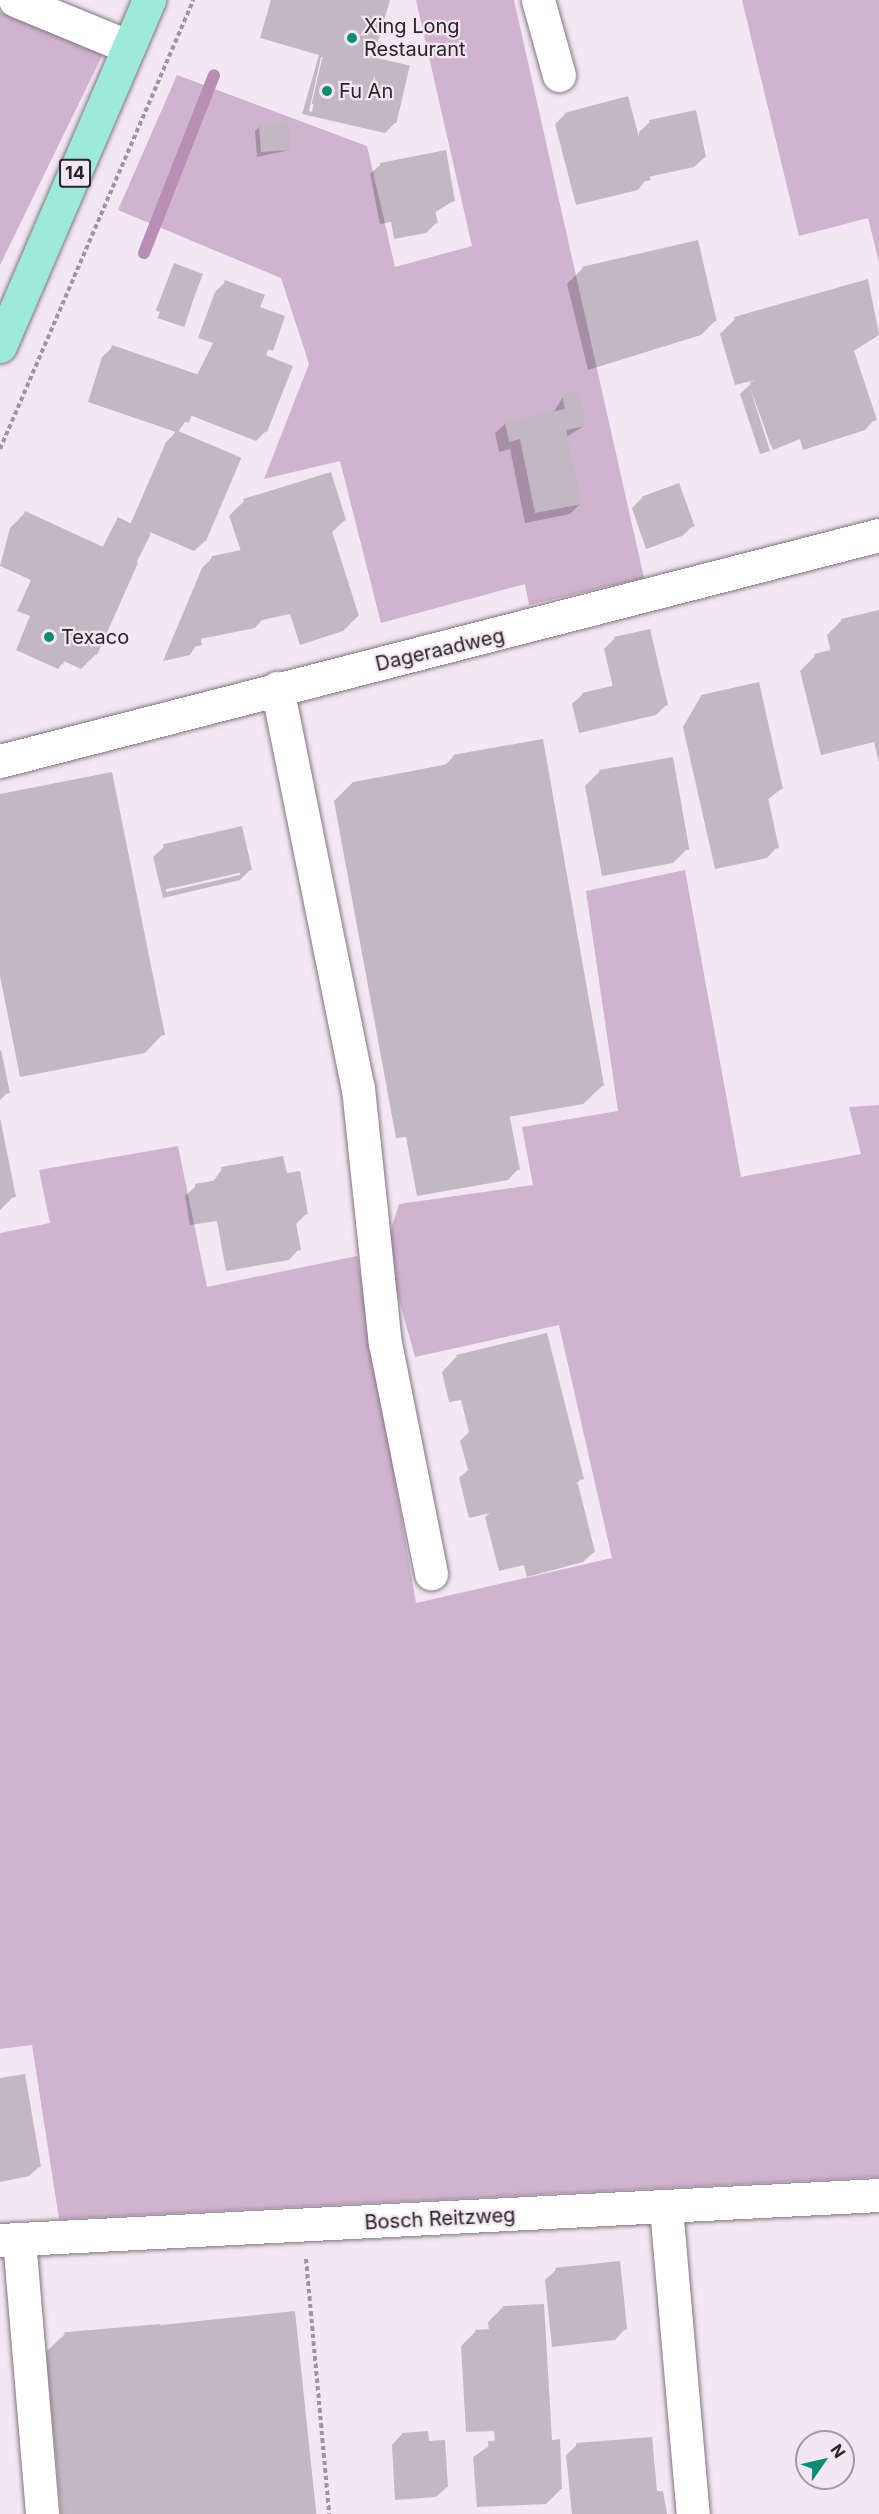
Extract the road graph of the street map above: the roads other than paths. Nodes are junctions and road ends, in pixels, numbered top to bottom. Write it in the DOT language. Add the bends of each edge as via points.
graph roads {
  1 [pos="15,0"];
  2 [pos="149,0"];
  3 [pos="538,0"];
  4 [pos="129,47"];
  5 [pos="559,75"];
  6 [pos="0,346"];
  7 [pos="879,535"];
  8 [pos="277,688"];
  9 [pos="0,761"];
  10 [pos="431,1573"];
  11 [pos="879,2195"];
  12 [pos="666,2208"];
  13 [pos="10,2239"];
  14 [pos="42,2514"];
  15 [pos="693,2514"];
  1 -- 4 [label="street"];
  2 -- 4 [label="main road, 14"];
  3 -- 5 [label="street"];
  4 -- 6 [label="main road, 14"];
  7 -- 8 [label="street, Dageraadweg" via="548,624"];
  8 -- 9 [label="street, Dageraadweg"];
  8 -- 10 [label="street" via="358,1088 385,1342"];
  11 -- 12 [label="street, Bosch Reitzweg"];
  12 -- 13 [label="street, Bosch Reitzweg"];
  12 -- 15 [label="street"];
  13 -- 14 [label="street"];
}
